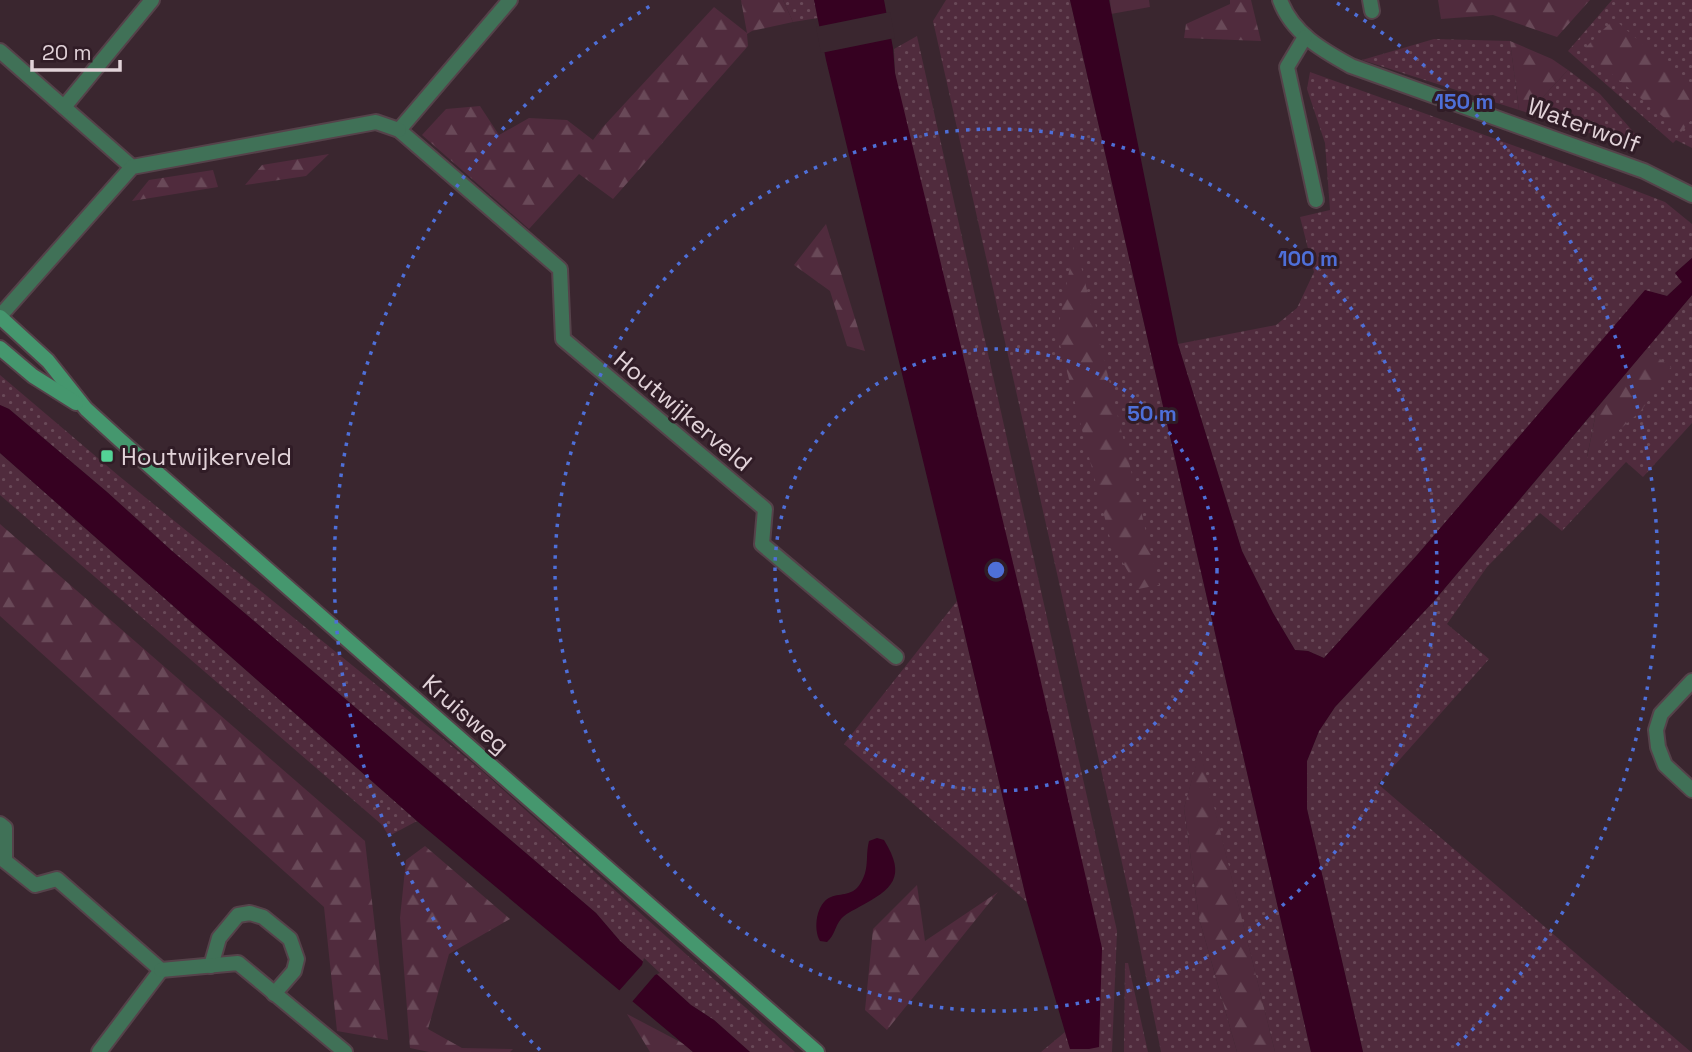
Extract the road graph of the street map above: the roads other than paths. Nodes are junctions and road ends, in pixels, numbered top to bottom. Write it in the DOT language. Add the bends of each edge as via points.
graph roads {
  1 [pos="152,0"];
  2 [pos="510,0"];
  3 [pos="1280,0"];
  4 [pos="1305,37"];
  5 [pos="0,51"];
  6 [pos="64,107"];
  7 [pos="399,130"];
  8 [pos="132,167"];
  9 [pos="1692,195"];
  10 [pos="1316,200"];
  11 [pos="0,317"];
  12 [pos="0,348"];
  13 [pos="86,409"];
  14 [pos="896,657"];
  15 [pos="1692,681"];
  16 [pos="1692,790"];
  17 [pos="0,824"];
  18 [pos="211,966"];
  19 [pos="160,970"];
  20 [pos="274,994"];
  21 [pos="99,1052"];
  22 [pos="345,1052"];
  23 [pos="817,1052"];
  1 -- 6 [label="street"];
  2 -- 7 [label="street"];
  3 -- 4 [label="street, Waterwolf"];
  4 -- 9 [label="street, Waterwolf" via="1350,66 1644,171"];
  4 -- 10 [label="street" via="1287,66"];
  5 -- 6 [label="street"];
  6 -- 8 [label="street"];
  7 -- 8 [label="street" via="376,122"];
  7 -- 14 [label="street, Houtwijkerveld" via="560,269 563,340 765,509 762,544"];
  8 -- 11 [label="street"];
  11 -- 13 [label="street, Kruisweg" via="48,361"];
  12 -- 13 [label="street, Kruisweg" via="33,376"];
  13 -- 23 [label="street, Kruisweg"];
  15 -- 16 [label="street" via="1661,714 1656,730 1665,765"];
  17 -- 19 [label="street" via="5,828 5,861 35,885 57,878"];
  18 -- 19 [label="street"];
  18 -- 20 [label="street" via="239,963"];
  18 -- 20 [label="street" via="219,938 239,915 262,917 290,939 297,958 293,971"];
  19 -- 21 [label="street"];
  20 -- 22 [label="street"];
}
